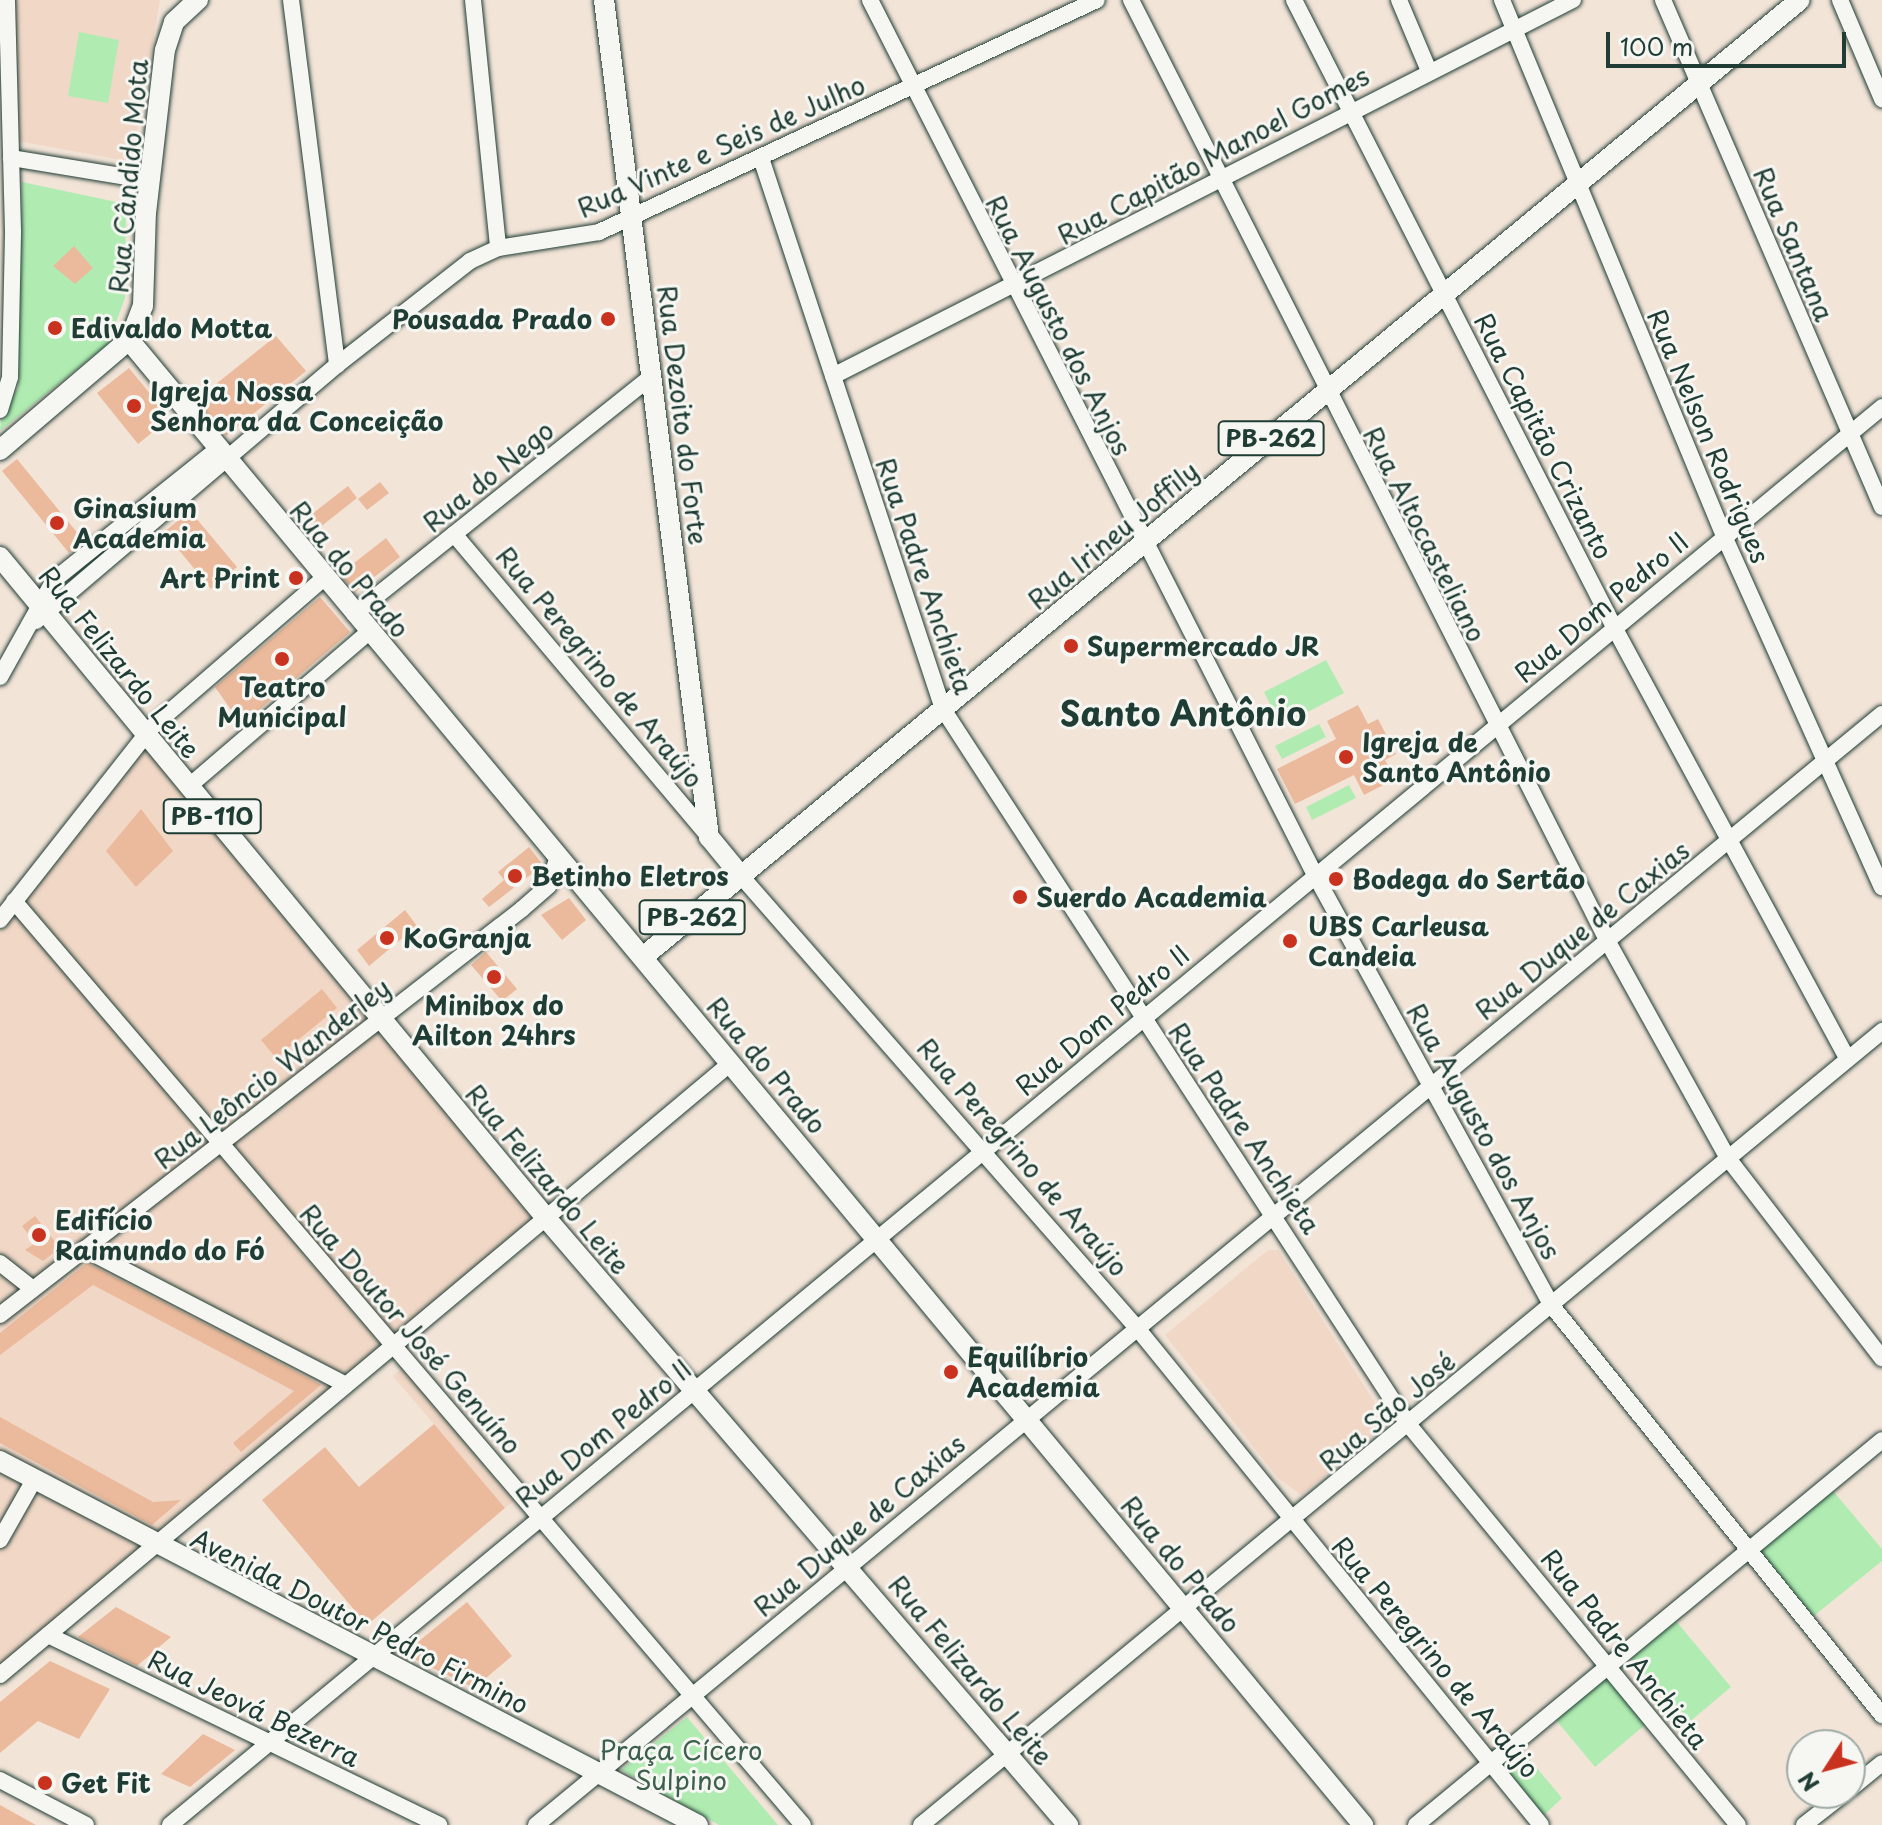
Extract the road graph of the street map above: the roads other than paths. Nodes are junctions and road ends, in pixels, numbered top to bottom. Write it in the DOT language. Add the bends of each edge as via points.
graph roads {
  1 [pos="7,0"];
  2 [pos="291,0"];
  3 [pos="473,0"];
  4 [pos="604,0"];
  5 [pos="870,0"];
  6 [pos="1097,0"];
  7 [pos="1131,0"];
  8 [pos="1294,0"];
  9 [pos="1399,0"];
  10 [pos="1502,0"];
  11 [pos="1573,0"];
  12 [pos="1663,0"];
  13 [pos="1800,0"];
  14 [pos="1840,0"];
  15 [pos="196,1"];
  16 [pos="1515,30"];
  17 [pos="1429,71"];
  18 [pos="1699,83"];
  19 [pos="913,87"];
  20 [pos="1882,99"];
  21 [pos="1350,109"];
  22 [pos="11,158"];
  23 [pos="761,158"];
  24 [pos="1225,176"];
  25 [pos="151,181"];
  26 [pos="1579,185"];
  27 [pos="631,217"];
  28 [pos="498,248"];
  29 [pos="1014,287"];
  30 [pos="5,290"];
  31 [pos="1444,295"];
  32 [pos="129,340"];
  33 [pos="337,365"];
  34 [pos="652,376"];
  35 [pos="833,376"];
  36 [pos="1326,392"];
  37 [pos="1882,407"];
  38 [pos="0,410"];
  39 [pos="1850,434"];
  40 [pos="0,450"];
  41 [pos="221,456"];
  42 [pos="1882,507"];
  43 [pos="454,534"];
  44 [pos="1724,536"];
  45 [pos="1143,545"];
  46 [pos="0,557"];
  47 [pos="324,578"];
  48 [pos="41,614"];
  49 [pos="354,614"];
  50 [pos="1614,627"];
  51 [pos="369,632"];
  52 [pos="0,677"];
  53 [pos="943,709"];
  54 [pos="1882,714"];
  55 [pos="1496,726"];
  56 [pos="147,734"];
  57 [pos="1824,762"];
  58 [pos="188,787"];
  59 [pos="709,837"];
  60 [pos="1729,839"];
  61 [pos="558,857"];
  62 [pos="1315,875"];
  63 [pos="741,876"];
  64 [pos="1882,887"];
  65 [pos="14,901"];
  66 [pos="0,920"];
  67 [pos="1608,942"];
  68 [pos="643,957"];
  69 [pos="1143,1018"];
  70 [pos="379,1019"];
  71 [pos="1882,1031"];
  72 [pos="1848,1059"];
  73 [pos="731,1063"];
  74 [pos="1431,1084"];
  75 [pos="219,1143"];
  76 [pos="983,1150"];
  77 [pos="1727,1157"];
  78 [pos="1275,1213"];
  79 [pos="546,1218"];
  80 [pos="877,1238"];
  81 [pos="84,1249"];
  82 [pos="0,1263"];
  83 [pos="33,1289"];
  84 [pos="1552,1306"];
  85 [pos="0,1315"];
  86 [pos="1137,1328"];
  87 [pos="392,1348"];
  88 [pos="1882,1358"];
  89 [pos="346,1385"];
  90 [pos="692,1391"];
  91 [pos="1026,1417"];
  92 [pos="1408,1424"];
  93 [pos="1882,1440"];
  94 [pos="0,1461"];
  95 [pos="34,1480"];
  96 [pos="542,1514"];
  97 [pos="1292,1523"];
  98 [pos="0,1540"];
  99 [pos="155,1545"];
  100 [pos="1746,1552"];
  101 [pos="848,1565"];
  102 [pos="1185,1609"];
  103 [pos="48,1635"];
  104 [pos="368,1658"];
  105 [pos="1609,1666"];
  106 [pos="0,1675"];
  107 [pos="694,1695"];
  108 [pos="1882,1715"];
  109 [pos="266,1741"];
  110 [pos="1008,1752"];
  111 [pos="1882,1763"];
  112 [pos="1490,1764"];
  113 [pos="599,1772"];
  114 [pos="1866,1776"];
  115 [pos="0,1780"];
  116 [pos="1824,1809"];
  117 [pos="86,1825"];
  118 [pos="170,1825"];
  119 [pos="439,1825"];
  120 [pos="536,1825"];
  121 [pos="698,1825"];
  122 [pos="803,1825"];
  123 [pos="921,1825"];
  124 [pos="1068,1825"];
  125 [pos="1363,1825"];
  126 [pos="1416,1825"];
  127 [pos="1541,1825"];
  128 [pos="1738,1825"];
  129 [pos="1804,1825"];
  1 -- 22 [label="street"];
  2 -- 33 [label="street"];
  3 -- 28 [label="street"];
  4 -- 27 [label="main road, Rua Dezoito do Forte"];
  5 -- 19 [label="street, Rua Augusto dos Anjos"];
  6 -- 19 [label="street, Rua Vinte e Seis de Julho"];
  7 -- 24 [label="street, Rua Altocasteliano"];
  8 -- 21 [label="street, Rua Capitão Crizanto"];
  9 -- 17 [label="street"];
  10 -- 16 [label="street, Rua Nelson Rodrigues"];
  11 -- 16 [label="street, Rua Capitão Manoel Gomes"];
  12 -- 18 [label="street, Rua Santana"];
  13 -- 18 [label="main road, Rua Irineu Joffily / PB-262"];
  14 -- 20 [label="street"];
  15 -- 25 [label="main road, Rua Cândido Mota" via="169,32"];
  16 -- 17 [label="street, Rua Capitão Manoel Gomes"];
  16 -- 26 [label="street, Rua Nelson Rodrigues"];
  17 -- 21 [label="street, Rua Capitão Manoel Gomes"];
  18 -- 26 [label="main road, Rua Irineu Joffily / PB-262"];
  18 -- 39 [label="street, Rua Santana"];
  19 -- 23 [label="street, Rua Vinte e Seis de Julho"];
  19 -- 29 [label="street, Rua Augusto dos Anjos"];
  21 -- 24 [label="street, Rua Capitão Manoel Gomes"];
  21 -- 31 [label="street, Rua Capitão Crizanto"];
  22 -- 25 [label="street"];
  22 -- 30 [label="street"];
  23 -- 27 [label="street, Rua Vinte e Seis de Julho"];
  23 -- 35 [label="street, Rua Padre Anchieta"];
  24 -- 29 [label="street, Rua Capitão Manoel Gomes"];
  24 -- 36 [label="street, Rua Altocasteliano"];
  25 -- 32 [label="main road, Rua Cândido Mota" via="143,306"];
  26 -- 31 [label="main road, Rua Irineu Joffily / PB-262"];
  26 -- 44 [label="street, Rua Nelson Rodrigues"];
  27 -- 28 [label="street, Rua Vinte e Seis de Julho" via="583,236"];
  27 -- 34 [label="main road, Rua Dezoito do Forte"];
  28 -- 33 [label="street, Rua Vinte e Seis de Julho" via="451,275"];
  29 -- 35 [label="street, Rua Capitão Manoel Gomes"];
  29 -- 45 [label="street, Rua Augusto dos Anjos"];
  30 -- 38 [label="street" via="10,377"];
  31 -- 36 [label="main road, Rua Irineu Joffily / PB-262"];
  31 -- 50 [label="street, Rua Capitão Crizanto"];
  32 -- 40 [label="main road, Rua Cândido Mota"];
  32 -- 41 [label="main road, Rua do Prado"];
  33 -- 41 [label="street, Rua Vinte e Seis de Julho"];
  34 -- 43 [label="street, Rua do Nego"];
  34 -- 59 [label="main road, Rua Dezoito do Forte"];
  35 -- 53 [label="street, Rua Padre Anchieta"];
  36 -- 45 [label="main road, Rua Irineu Joffily / PB-262"];
  36 -- 55 [label="street, Rua Altocasteliano"];
  37 -- 39 [label="street, Rua Dom Pedro II"];
  39 -- 42 [label="street, Rua Santana"];
  39 -- 44 [label="street, Rua Dom Pedro II"];
  41 -- 47 [label="main road, Rua do Prado"];
  41 -- 48 [label="street, Rua Vinte e Seis de Julho"];
  43 -- 49 [label="street, Rua do Nego"];
  43 -- 59 [label="street, Rua Peregrino de Araújo"];
  44 -- 50 [label="street, Rua Dom Pedro II"];
  44 -- 57 [label="street, Rua Nelson Rodrigues"];
  45 -- 53 [label="main road, Rua Irineu Joffily / PB-262"];
  45 -- 62 [label="street, Rua Augusto dos Anjos"];
  46 -- 48 [label="main road, Rua Felizardo Leite / PB-110"];
  47 -- 49 [label="main road, Rua do Prado"];
  47 -- 56 [label="street"];
  48 -- 52 [label="street, Rua Vinte e Seis de Julho"];
  48 -- 56 [label="main road, Rua Felizardo Leite / PB-110"];
  49 -- 51 [label="main road, Rua do Prado"];
  50 -- 55 [label="street, Rua Dom Pedro II"];
  50 -- 60 [label="street, Rua Capitão Crizanto"];
  51 -- 58 [label="street"];
  51 -- 61 [label="main road, Rua do Prado"];
  53 -- 63 [label="main road, Rua Irineu Joffily / PB-262"];
  53 -- 69 [label="street, Rua Padre Anchieta"];
  54 -- 57 [label="street, Rua Duque de Caxias"];
  55 -- 62 [label="street, Rua Dom Pedro II"];
  55 -- 67 [label="street, Rua Altocasteliano"];
  56 -- 58 [label="main road, Rua Felizardo Leite / PB-110"];
  56 -- 65 [label="street"];
  57 -- 60 [label="street, Rua Duque de Caxias"];
  57 -- 64 [label="street, Rua Nelson Rodrigues"];
  58 -- 70 [label="main road, Rua Felizardo Leite / PB-110"];
  59 -- 63 [label="main road, Rua Peregrino de Araújo"];
  60 -- 67 [label="street, Rua Duque de Caxias"];
  60 -- 72 [label="street, Rua Capitão Crizanto"];
  61 -- 68 [label="main road, Rua do Prado"];
  61 -- 70 [label="street, Rua Leôncio Wanderley" via="554,876 538,896"];
  62 -- 69 [label="street, Rua Dom Pedro II"];
  62 -- 74 [label="street, Rua Augusto dos Anjos"];
  63 -- 68 [label="main road, Rua Irineu Joffily / PB-262"];
  63 -- 76 [label="street, Rua Peregrino de Araújo"];
  65 -- 66 [label="street"];
  65 -- 75 [label="street, Rua Doutor José Genuíno"];
  67 -- 74 [label="street, Rua Duque de Caxias"];
  67 -- 77 [label="street, Rua Altocasteliano"];
  68 -- 73 [label="main road, Rua do Prado"];
  69 -- 76 [label="street, Rua Dom Pedro II"];
  69 -- 78 [label="street, Rua Padre Anchieta"];
  70 -- 75 [label="street, Rua Leôncio Wanderley"];
  70 -- 79 [label="main road, Rua Felizardo Leite / PB-110"];
  71 -- 72 [label="street, Rua São José"];
  72 -- 77 [label="street, Rua São José"];
  73 -- 79 [label="street"];
  73 -- 80 [label="main road, Rua do Prado"];
  74 -- 78 [label="street, Rua Duque de Caxias"];
  74 -- 84 [label="street, Rua Augusto dos Anjos"];
  75 -- 81 [label="street, Rua Leôncio Wanderley"];
  75 -- 87 [label="street, Rua Doutor José Genuíno"];
  76 -- 80 [label="street, Rua Dom Pedro II"];
  76 -- 86 [label="street, Rua Peregrino de Araújo"];
  77 -- 84 [label="street, Rua São José"];
  77 -- 88 [label="street, Rua Altocasteliano"];
  78 -- 86 [label="street, Rua Duque de Caxias"];
  78 -- 92 [label="street, Rua Padre Anchieta"];
  79 -- 87 [label="street"];
  79 -- 90 [label="main road, Rua Felizardo Leite / PB-110"];
  80 -- 90 [label="street, Rua Dom Pedro II"];
  80 -- 91 [label="main road, Rua do Prado"];
  81 -- 83 [label="street, Rua Leôncio Wanderley"];
  81 -- 89 [label="street"];
  82 -- 83 [label="street"];
  83 -- 85 [label="street, Rua Leôncio Wanderley"];
  84 -- 92 [label="street, Rua São José"];
  84 -- 100 [label="street, Rua Augusto dos Anjos"];
  86 -- 91 [label="street, Rua Duque de Caxias"];
  86 -- 97 [label="street, Rua Peregrino de Araújo"];
  87 -- 89 [label="street"];
  87 -- 96 [label="street, Rua Doutor José Genuíno"];
  89 -- 99 [label="street"];
  90 -- 96 [label="street, Rua Dom Pedro II"];
  90 -- 101 [label="main road, Rua Felizardo Leite"];
  91 -- 101 [label="street, Rua Duque de Caxias"];
  91 -- 102 [label="main road, Rua do Prado"];
  92 -- 97 [label="street, Rua São José"];
  92 -- 105 [label="street, Rua Padre Anchieta"];
  93 -- 100 [label="street"];
  94 -- 95 [label="main road, Avenida Doutor Pedro Firmino"];
  95 -- 98 [label="street"];
  95 -- 99 [label="main road, Avenida Doutor Pedro Firmino"];
  96 -- 104 [label="street, Rua Dom Pedro II"];
  96 -- 107 [label="street, Rua Doutor José Genuíno"];
  97 -- 102 [label="street, Rua São José"];
  97 -- 112 [label="street, Rua Peregrino de Araújo"];
  99 -- 103 [label="street"];
  99 -- 104 [label="main road, Avenida Doutor Pedro Firmino"];
  100 -- 105 [label="street"];
  100 -- 108 [label="street, Rua Augusto dos Anjos"];
  101 -- 107 [label="street, Rua Duque de Caxias"];
  101 -- 110 [label="main road, Rua Felizardo Leite"];
  102 -- 110 [label="street, Rua São José"];
  102 -- 125 [label="main road, Rua do Prado"];
  103 -- 106 [label="street"];
  103 -- 109 [label="street, Rua Jeová Bezerra"];
  104 -- 109 [label="street, Rua Dom Pedro II"];
  104 -- 113 [label="main road, Avenida Doutor Pedro Firmino"];
  105 -- 112 [label="street"];
  105 -- 128 [label="street, Rua Padre Anchieta"];
  107 -- 113 [label="street, Rua Duque de Caxias"];
  107 -- 122 [label="street, Rua Doutor José Genuíno"];
  109 -- 118 [label="street, Rua Dom Pedro II"];
  109 -- 119 [label="street, Rua Jeová Bezerra"];
  110 -- 123 [label="street, Rua São José"];
  110 -- 124 [label="main road, Rua Felizardo Leite"];
  111 -- 114 [label="street"];
  112 -- 126 [label="street"];
  112 -- 127 [label="street, Rua Peregrino de Araújo"];
  113 -- 120 [label="street, Rua Duque de Caxias"];
  113 -- 121 [label="main road, Avenida Doutor Pedro Firmino"];
  115 -- 117 [label="street"];
  116 -- 129 [label="street"];
}
